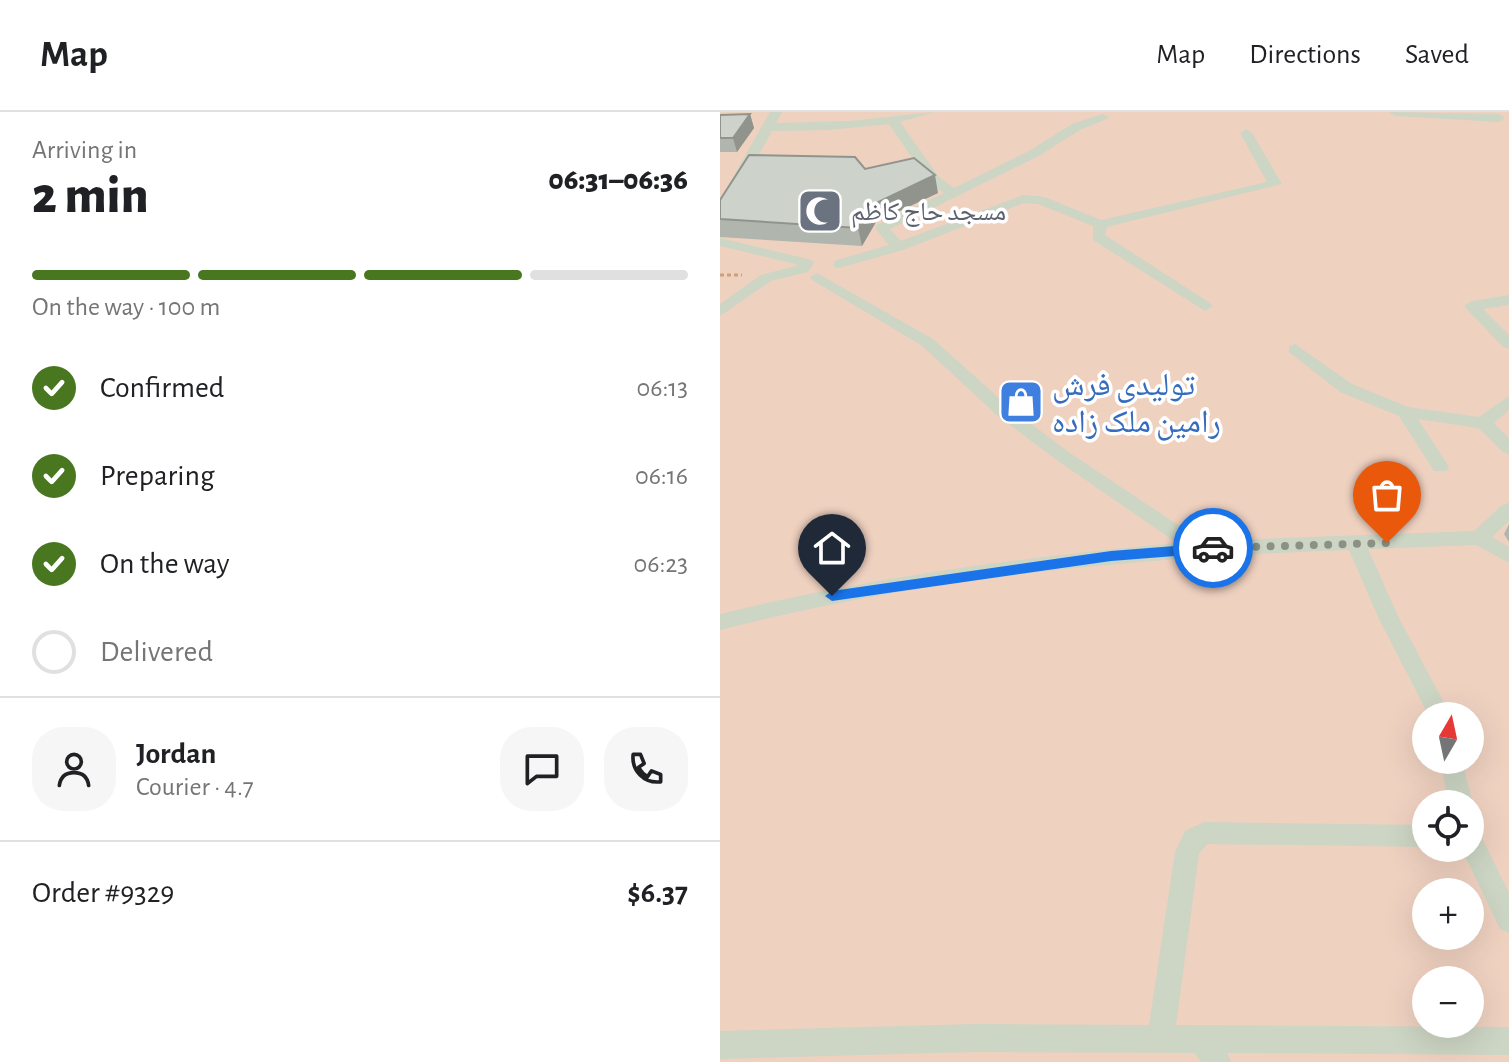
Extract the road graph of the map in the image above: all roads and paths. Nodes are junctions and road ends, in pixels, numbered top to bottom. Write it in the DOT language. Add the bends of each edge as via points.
graph roads {
  1 [pos="776,112"];
  2 [pos="929,112"];
  3 [pos="1395,112"];
  4 [pos="1502,116"];
  5 [pos="1103,118"];
  6 [pos="892,120"];
  7 [pos="769,127"];
  8 [pos="1246,133"];
  9 [pos="955,194"];
  10 [pos="720,212"];
  11 [pos="1100,224"];
  12 [pos="720,242"];
  13 [pos="898,247"];
  14 [pos="809,269"];
  15 [pos="1509,300"];
  16 [pos="1205,306"];
  17 [pos="720,311"];
  18 [pos="1509,344"];
  19 [pos="1295,349"];
  20 [pos="1509,401"];
  21 [pos="1405,412"];
  22 [pos="1483,423"];
  23 [pos="1509,448"];
  24 [pos="1440,467"];
  25 [pos="1509,510"];
  26 [pos="1479,538"];
  27 [pos="1357,545"];
  28 [pos="1199,548"];
  29 [pos="1509,556"];
  30 [pos="720,622"];
  31 [pos="1433,702"];
  32 [pos="1412,836"];
  33 [pos="1481,862"];
  34 [pos="1509,920"];
  35 [pos="1160,1041"];
  36 [pos="1509,1041"];
  37 [pos="720,1045"];
  38 [pos="1210,1052"];
  1 -- 7 [label="street"];
  2 -- 6 [label="street"];
  3 -- 4 [label="street"];
  5 -- 9 [label="street" via="1076,127"];
  6 -- 7 [label="street"];
  6 -- 9 [label="street" via="934,180"];
  7 -- 10 [label="street"];
  8 -- 11 [label="street" via="1275,184"];
  9 -- 13 [label="street" via="882,228"];
  11 -- 13 [label="street" via="1040,200 1023,199"];
  11 -- 16 [label="street" via="1098,237"];
  12 -- 14 [label="street"];
  13 -- 14 [label="street" via="839,264 834,273"];
  14 -- 17 [label="street" via="766,278"];
  14 -- 28 [label="street" via="927,342 1004,412"];
  15 -- 18 [label="street" via="1472,306"];
  19 -- 21 [label="street" via="1346,388"];
  20 -- 22 [label="street"];
  21 -- 22 [label="street"];
  21 -- 24 [label="street"];
  22 -- 23 [label="street"];
  25 -- 26 [label="street"];
  26 -- 27 [label="street"];
  26 -- 29 [label="street"];
  27 -- 28 [label="street"];
  27 -- 31 [label="street"];
  28 -- 30 [label="street" via="916,582"];
  32 -- 35 [label="street" via="1204,833 1194,839 1187,852"];
  33 -- 34 [label="street"];
  35 -- 37 [label="street" via="975,1038"];
  35 -- 38 [label="street"];
  36 -- 38 [label="street"];
}
